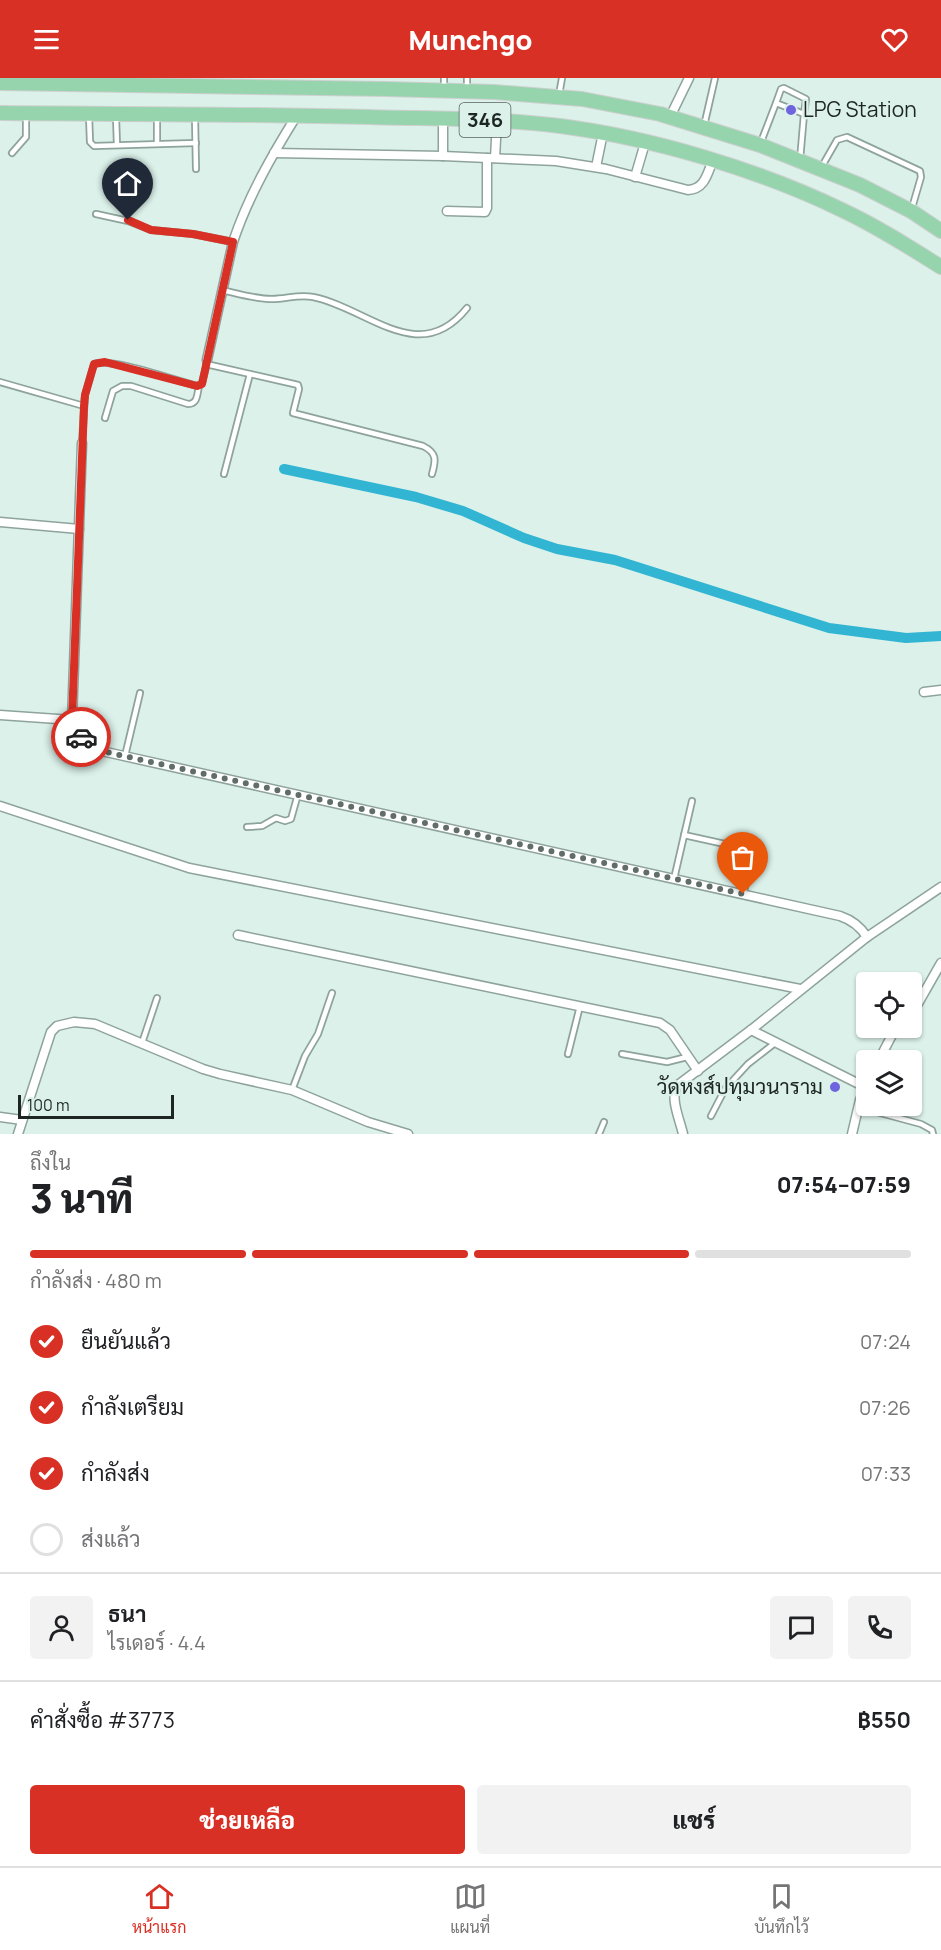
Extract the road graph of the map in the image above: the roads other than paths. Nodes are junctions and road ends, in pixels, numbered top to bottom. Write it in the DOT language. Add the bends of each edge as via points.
graph roads {
  1 [pos="562,78"];
  2 [pos="689,78"];
  3 [pos="715,78"];
  4 [pos="66,81"];
  5 [pos="129,82"];
  6 [pos="239,82"];
  7 [pos="0,83"];
  8 [pos="352,83"];
  9 [pos="444,84"];
  10 [pos="467,85"];
  11 [pos="559,97"];
  12 [pos="776,103"];
  13 [pos="0,113"];
  14 [pos="26,113"];
  15 [pos="89,114"];
  16 [pos="116,114"];
  17 [pos="157,114"];
  18 [pos="195,114"];
  19 [pos="804,114"];
  20 [pos="297,115"];
  21 [pos="670,117"];
  22 [pos="443,119"];
  23 [pos="497,121"];
  24 [pos="704,126"];
  25 [pos="603,134"];
  26 [pos="196,143"];
  27 [pos="645,143"];
  28 [pos="157,144"];
  29 [pos="117,145"];
  30 [pos="760,145"];
  31 [pos="12,153"];
  32 [pos="274,153"];
  33 [pos="443,156"];
  34 [pos="491,158"];
  35 [pos="713,160"];
  36 [pos="800,160"];
  37 [pos="596,167"];
  38 [pos="822,168"];
  39 [pos="196,169"];
  40 [pos="635,177"];
  41 [pos="447,211"];
  42 [pos="911,211"];
  43 [pos="96,214"];
  44 [pos="940,229"];
  45 [pos="233,242"];
  46 [pos="909,247"];
  47 [pos="941,267"];
  48 [pos="941,274"];
  49 [pos="222,290"];
  50 [pos="467,308"];
  51 [pos="207,362"];
  52 [pos="250,374"];
  53 [pos="0,382"];
  54 [pos="199,386"];
  55 [pos="84,406"];
  56 [pos="105,418"];
  57 [pos="82,443"];
  58 [pos="224,474"];
  59 [pos="432,474"];
  60 [pos="0,522"];
  61 [pos="80,529"];
  62 [pos="941,690"];
  63 [pos="924,692"];
  64 [pos="140,693"];
  65 [pos="0,715"];
  66 [pos="72,720"];
  67 [pos="125,756"];
  68 [pos="297,794"];
  69 [pos="692,801"];
  70 [pos="0,806"];
  71 [pos="247,827"];
  72 [pos="684,835"];
  73 [pos="674,879"];
  74 [pos="941,887"];
  75 [pos="743,894"];
  76 [pos="238,935"];
  77 [pos="867,937"];
  78 [pos="941,963"];
  79 [pos="800,989"];
  80 [pos="333,993"];
  81 [pos="922,996"];
  82 [pos="157,998"];
  83 [pos="580,1006"];
  84 [pos="751,1030"];
  85 [pos="142,1042"];
  86 [pos="776,1043"];
  87 [pos="568,1054"];
  88 [pos="622,1054"];
  89 [pos="688,1057"];
  90 [pos="698,1071"];
  91 [pos="856,1080"];
  92 [pos="292,1090"];
  93 [pos="711,1116"];
  94 [pos="856,1116"];
  95 [pos="891,1116"];
  96 [pos="0,1117"];
  97 [pos="22,1120"];
  98 [pos="604,1122"];
  99 [pos="394,1132"];
  100 [pos="18,1134"];
  101 [pos="408,1134"];
  102 [pos="599,1134"];
  103 [pos="684,1134"];
  104 [pos="852,1134"];
  105 [pos="933,1134"];
  1 -- 11 [label="lane"];
  2 -- 21 [label="street"];
  3 -- 24 [label="lane"];
  4 -- 5 [label="main road, 346"];
  4 -- 7 [label="main road, 346"];
  5 -- 6 [label="main road, 346"];
  6 -- 8 [label="main road, 346"];
  8 -- 9 [label="main road, 346"];
  9 -- 10 [label="main road, 346"];
  10 -- 11 [label="main road, 346"];
  11 -- 21 [label="main road, 346"];
  12 -- 19 [label="lane"];
  12 -- 19 [label="lane" via="784,88 806,99"];
  12 -- 30 [label="lane"];
  13 -- 14 [label="main road, 346"];
  14 -- 15 [label="main road, 346"];
  14 -- 31 [label="lane" via="26,137"];
  15 -- 16 [label="main road, 346"];
  15 -- 29 [label="lane" via="91,144"];
  16 -- 17 [label="main road, 346"];
  16 -- 29 [label="lane"];
  17 -- 18 [label="main road, 346"];
  17 -- 28 [label="lane"];
  18 -- 20 [label="main road, 346"];
  18 -- 26 [label="lane"];
  19 -- 36 [label="lane"];
  20 -- 22 [label="main road, 346"];
  20 -- 32 [label="street"];
  21 -- 24 [label="main road, 346"];
  22 -- 23 [label="main road, 346"];
  22 -- 33 [label="street"];
  23 -- 25 [label="main road, 346"];
  23 -- 34 [label="street"];
  24 -- 30 [label="main road, 346"];
  25 -- 27 [label="main road, 346"];
  25 -- 37 [label="street"];
  26 -- 28 [label="lane"];
  26 -- 39 [label="lane"];
  27 -- 35 [label="main road, 346"];
  27 -- 40 [label="street"];
  28 -- 29 [label="lane"];
  30 -- 36 [label="main road, 346"];
  32 -- 33 [label="street"];
  32 -- 45 [label="street"];
  33 -- 34 [label="street"];
  34 -- 37 [label="street"];
  34 -- 41 [label="street" via="485,212"];
  35 -- 40 [label="street" via="703,184 693,189"];
  35 -- 46 [label="main road, 346" via="843,210"];
  36 -- 38 [label="main road, 346"];
  37 -- 40 [label="street"];
  38 -- 42 [label="main road, 346"];
  38 -- 42 [label="lane" via="837,140 847,137 920,171"];
  42 -- 44 [label="main road, 346"];
  43 -- 45 [label="lane" via="128,220 151,230"];
  45 -- 49 [label="street"];
  46 -- 47 [label="main road, 346"];
  46 -- 48 [label="main road"];
  49 -- 50 [label="lane" via="264,298 324,299 411,333 445,329"];
  49 -- 51 [label="street"];
  51 -- 52 [label="lane"];
  51 -- 54 [label="lane"];
  52 -- 58 [label="lane"];
  52 -- 59 [label="lane" via="297,385 292,411 295,415 431,450"];
  53 -- 55 [label="lane"];
  54 -- 55 [label="lane" via="100,362 93,367"];
  54 -- 56 [label="lane" via="196,401 188,404 122,386 113,391"];
  55 -- 57 [label="lane"];
  57 -- 61 [label="street"];
  60 -- 61 [label="street"];
  61 -- 66 [label="street"];
  62 -- 63 [label="street"];
  64 -- 67 [label="lane"];
  65 -- 66 [label="street"];
  66 -- 67 [label="street" via="88,744"];
  67 -- 68 [label="street"];
  68 -- 71 [label="lane" via="291,819 277,818 262,826"];
  68 -- 73 [label="street"];
  69 -- 72 [label="lane"];
  70 -- 79 [label="street" via="189,868"];
  72 -- 73 [label="lane"];
  72 -- 75 [label="lane" via="752,850"];
  73 -- 75 [label="street"];
  74 -- 77 [label="street"];
  75 -- 77 [label="street" via="840,916 855,923"];
  76 -- 83 [label="street"];
  77 -- 79 [label="street"];
  78 -- 81 [label="street"];
  79 -- 84 [label="street"];
  80 -- 92 [label="lane"];
  82 -- 85 [label="lane"];
  83 -- 87 [label="lane"];
  83 -- 89 [label="street" via="665,1025"];
  84 -- 86 [label="street"];
  84 -- 90 [label="street"];
  85 -- 92 [label="street" via="220,1074"];
  85 -- 97 [label="street" via="84,1021 57,1026 48,1038"];
  86 -- 91 [label="street"];
  86 -- 93 [label="lane" via="748,1064 725,1089"];
  88 -- 89 [label="lane" via="667,1062"];
  89 -- 90 [label="street"];
  90 -- 103 [label="street" via="675,1089"];
  92 -- 99 [label="street"];
  94 -- 104 [label="street"];
  95 -- 105 [label="lane" via="921,1124"];
  96 -- 97 [label="street"];
  97 -- 100 [label="street"];
  98 -- 102 [label="lane"];
  99 -- 101 [label="street"];
}
